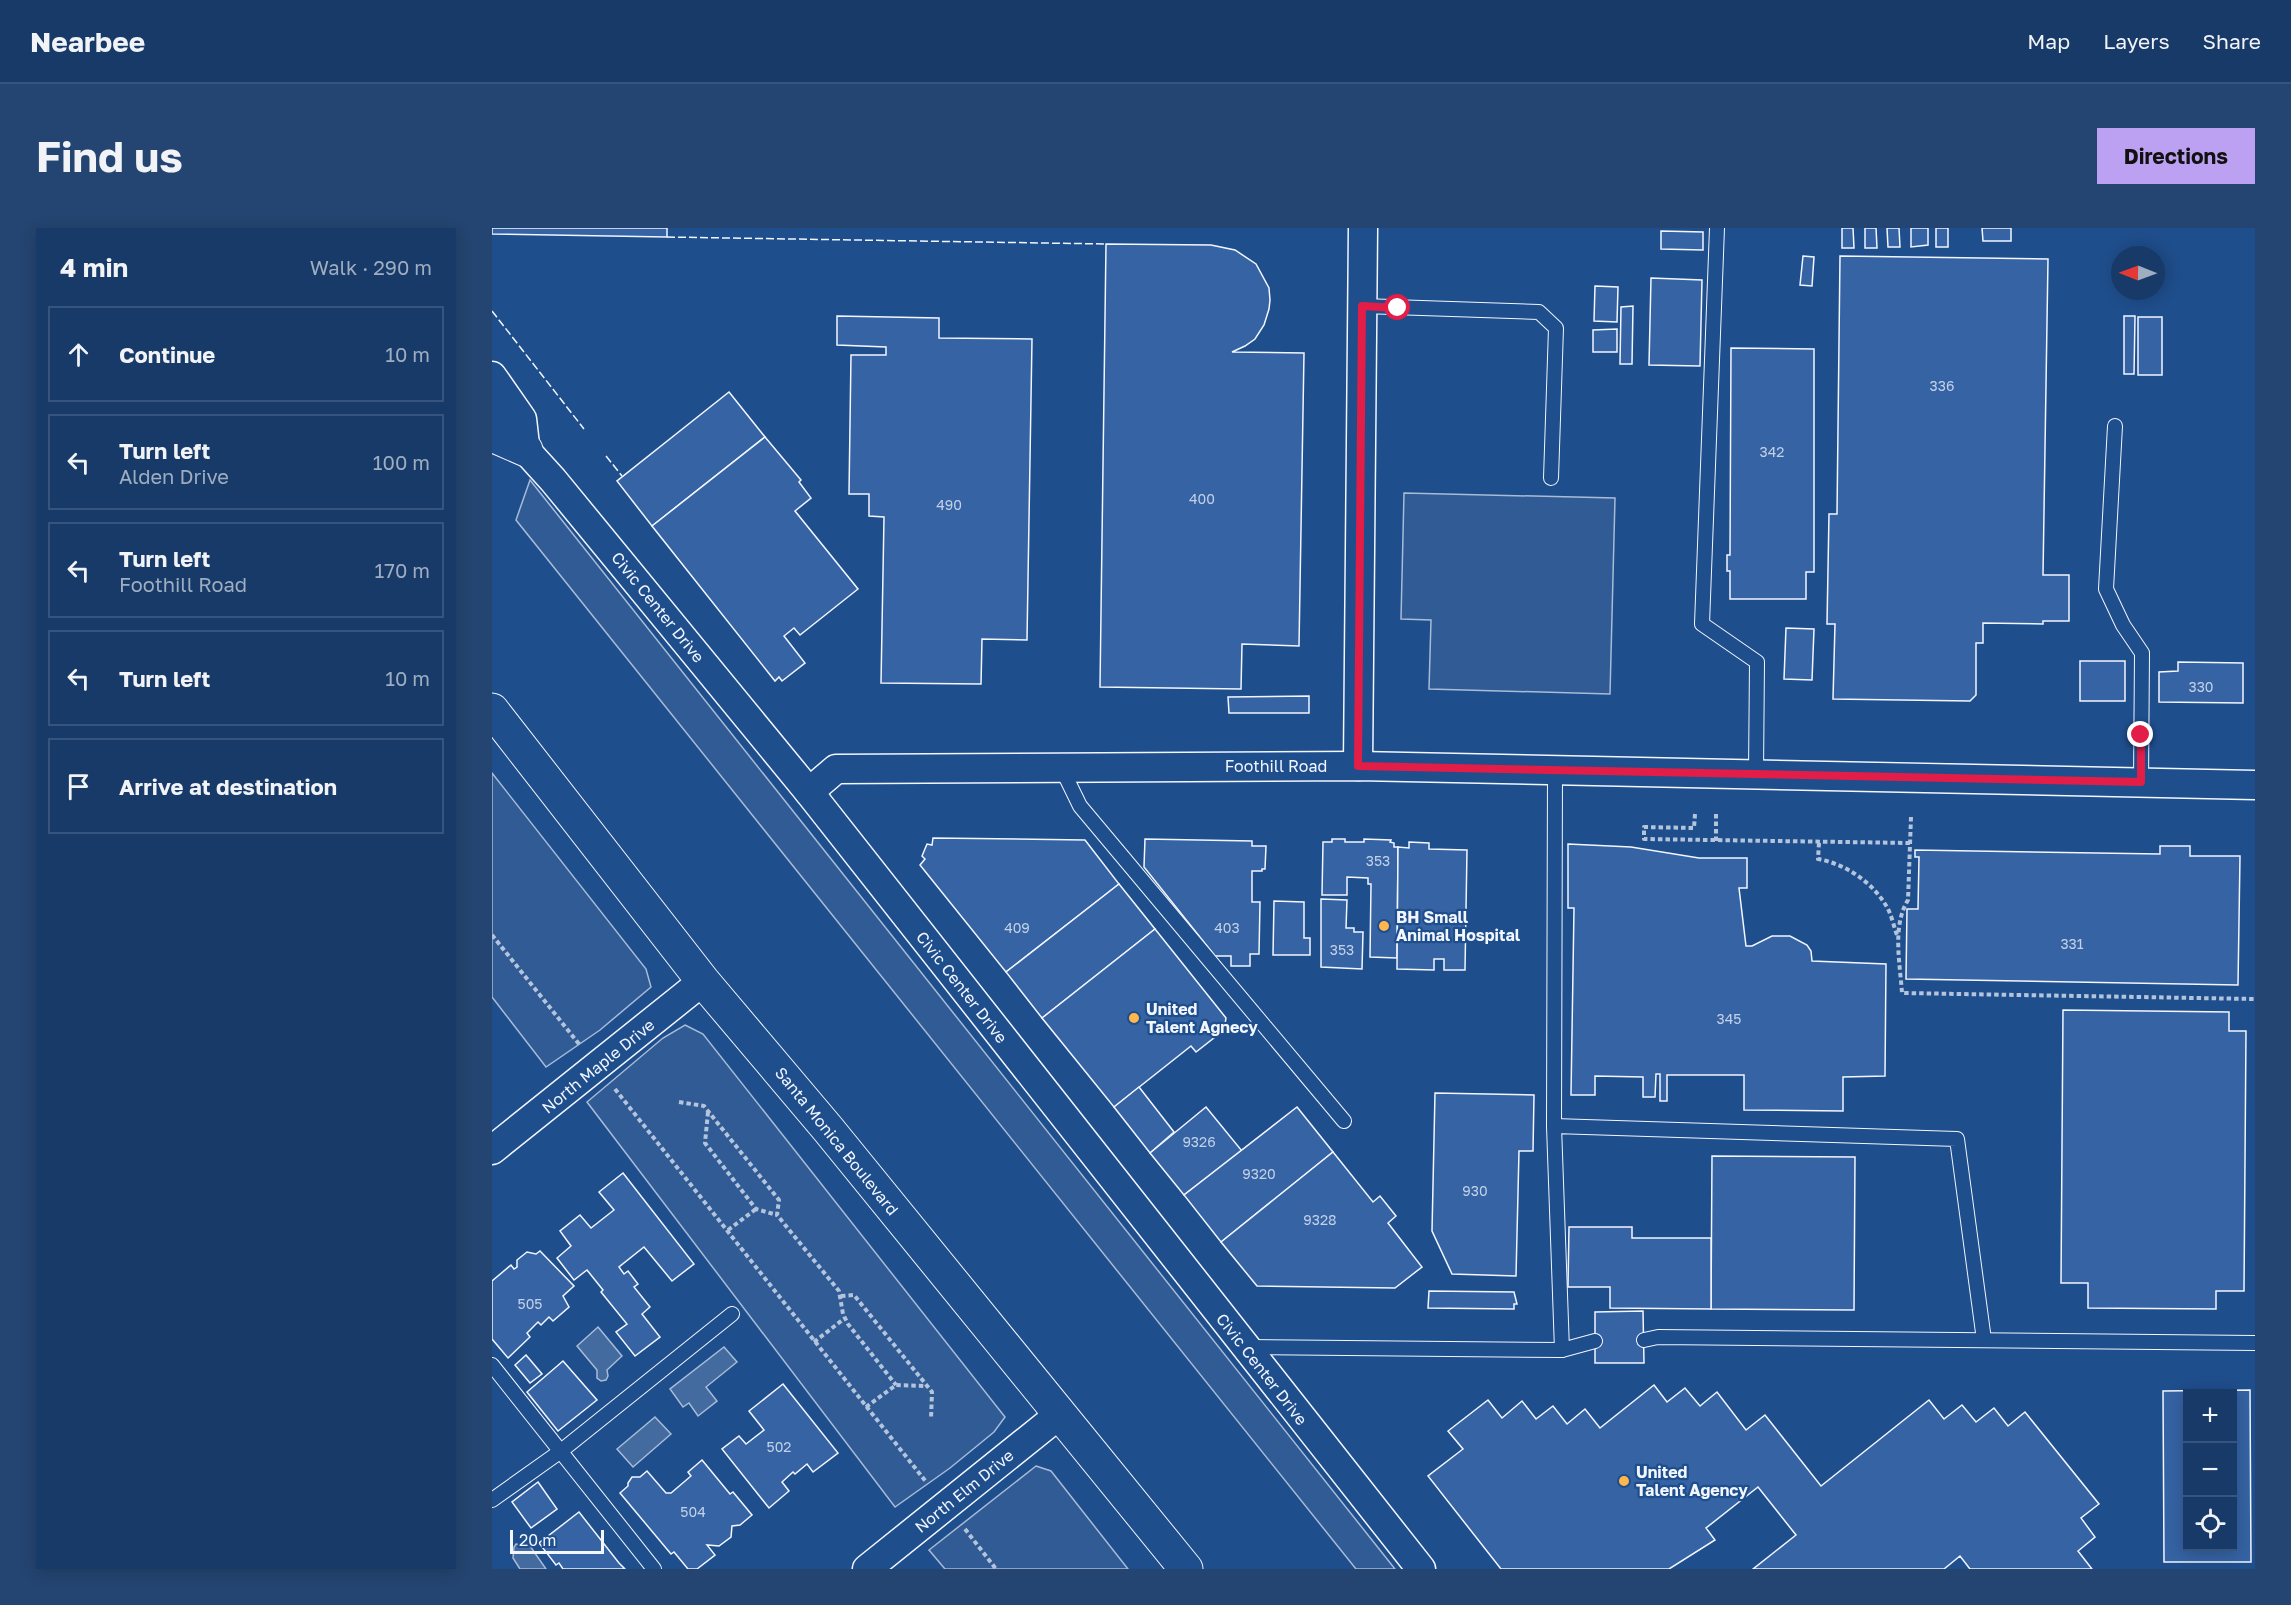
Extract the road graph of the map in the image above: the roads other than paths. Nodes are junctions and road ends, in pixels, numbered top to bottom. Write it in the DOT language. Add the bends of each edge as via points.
graph roads {
  1 [pos="1363,228"];
  2 [pos="1717,228"];
  3 [pos="1362,306"];
  4 [pos="492,376"];
  5 [pos="492,413"];
  6 [pos="2115,426"];
  7 [pos="492,435"];
  8 [pos="526,450"];
  9 [pos="1551,477"];
  10 [pos="492,710"];
  11 [pos="1358,766"];
  12 [pos="1061,767"];
  13 [pos="1555,770"];
  14 [pos="1756,774"];
  15 [pos="2141,782"];
  16 [pos="2255,785"];
  17 [pos="809,792"];
  18 [pos="703,981"];
  19 [pos="1344,1120"];
  20 [pos="1554,1125"];
  21 [pos="492,1150"];
  22 [pos="732,1314"];
  23 [pos="1644,1340"];
  24 [pos="1984,1340"];
  25 [pos="1595,1341"];
  26 [pos="2255,1343"];
  27 [pos="1245,1347"];
  28 [pos="1562,1350"];
  29 [pos="492,1365"];
  30 [pos="1060,1414"];
  31 [pos="561,1451"];
  32 [pos="492,1500"];
  33 [pos="654,1569"];
  34 [pos="867,1569"];
  35 [pos="1186,1569"];
  36 [pos="1421,1569"];
  1 -- 3 [label="street"];
  2 -- 14 [label="lane" via="1702,624 1757,662"];
  3 -- 9 [label="lane" via="1539,312 1556,328"];
  3 -- 11 [label="street"];
  4 -- 8 [label="street" via="522,419"];
  5 -- 8 [label="street, Civic Center Drive"];
  6 -- 15 [label="lane" via="2106,589 2142,653"];
  7 -- 8 [label="main road"];
  8 -- 17 [label="street, Civic Center Drive"];
  10 -- 18 [label="main road, Santa Monica Boulevard"];
  11 -- 12 [label="street, Foothill Road"];
  11 -- 13 [label="street, Foothill Road"];
  12 -- 17 [label="street, Foothill Road" via="836,769"];
  12 -- 19 [label="lane" via="1080,806"];
  13 -- 14 [label="street, Foothill Road"];
  13 -- 20 [label="lane"];
  14 -- 15 [label="street, Foothill Road"];
  15 -- 16 [label="street, Foothill Road"];
  17 -- 27 [label="street, Civic Center Drive"];
  18 -- 21 [label="street, North Maple Drive"];
  18 -- 30 [label="main road, Santa Monica Boulevard"];
  20 -- 24 [label="lane" via="1957,1140"];
  20 -- 28 [label="lane"];
  22 -- 31 [label="lane"];
  23 -- 24 [label="lane"];
  24 -- 26 [label="lane"];
  25 -- 28 [label="lane"];
  27 -- 28 [label="lane"];
  27 -- 36 [label="street, Civic Center Drive"];
  29 -- 31 [label="lane"];
  30 -- 34 [label="street, North Elm Drive"];
  30 -- 35 [label="main road, Santa Monica Boulevard"];
  31 -- 32 [label="lane"];
  31 -- 33 [label="lane"];
}
